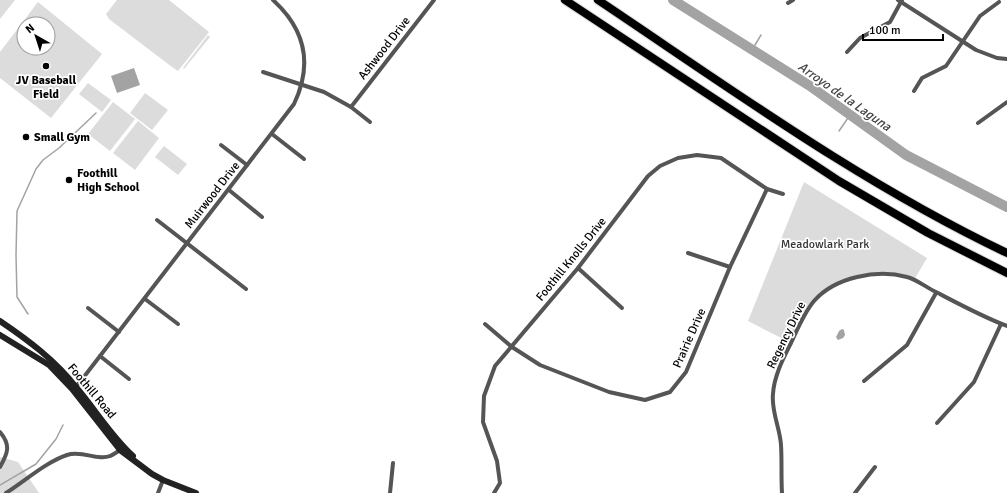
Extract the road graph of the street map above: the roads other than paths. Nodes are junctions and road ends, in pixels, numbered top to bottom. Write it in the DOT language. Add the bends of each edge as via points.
graph roads {
  1 [pos="274,0"];
  2 [pos="434,0"];
  3 [pos="566,0"];
  4 [pos="598,0"];
  5 [pos="793,0"];
  6 [pos="900,1"];
  7 [pos="999,2"];
  8 [pos="788,3"];
  9 [pos="963,42"];
  10 [pos="847,52"];
  11 [pos="1007,60"];
  12 [pos="263,72"];
  13 [pos="302,85"];
  14 [pos="914,91"];
  15 [pos="1007,102"];
  16 [pos="351,107"];
  17 [pos="370,122"];
  18 [pos="978,124"];
  19 [pos="272,134"];
  20 [pos="221,145"];
  21 [pos="304,159"];
  22 [pos="248,165"];
  23 [pos="767,189"];
  24 [pos="229,190"];
  25 [pos="783,194"];
  26 [pos="262,217"];
  27 [pos="157,220"];
  28 [pos="187,243"];
  29 [pos="688,253"];
  30 [pos="1007,253"];
  31 [pos="730,267"];
  32 [pos="578,268"];
  33 [pos="1007,273"];
  34 [pos="246,289"];
  35 [pos="936,293"];
  36 [pos="145,299"];
  37 [pos="88,308"];
  38 [pos="622,308"];
  39 [pos="0,321"];
  40 [pos="178,324"];
  41 [pos="485,324"];
  42 [pos="1001,324"];
  43 [pos="1007,326"];
  44 [pos="119,332"];
  45 [pos="0,335"];
  46 [pos="512,347"];
  47 [pos="100,356"];
  48 [pos="129,379"];
  49 [pos="864,381"];
  50 [pos="74,388"];
  51 [pos="937,423"];
  52 [pos="0,432"];
  53 [pos="120,450"];
  54 [pos="393,463"];
  55 [pos="0,467"];
  56 [pos="875,467"];
  57 [pos="163,480"];
  58 [pos="6,493"];
  59 [pos="158,493"];
  60 [pos="196,493"];
  61 [pos="390,493"];
  62 [pos="494,493"];
  63 [pos="782,493"];
  64 [pos="855,493"];
  1 -- 13 [label="street, Muirwood Drive" via="289,16 300,38 305,67"];
  2 -- 16 [label="street, Ashwood Drive"];
  3 -- 33 [label="highway" via="839,181 922,230"];
  4 -- 30 [label="highway" via="850,168 938,218"];
  5 -- 8 [label="street"];
  6 -- 9 [label="street"];
  6 -- 10 [label="street" via="890,22 860,38"];
  7 -- 9 [label="street" via="980,16"];
  9 -- 11 [label="street" via="976,50"];
  9 -- 14 [label="street" via="946,66 922,78"];
  12 -- 13 [label="street"];
  13 -- 16 [label="street" via="324,92"];
  13 -- 19 [label="street, Muirwood Drive" via="294,104"];
  15 -- 18 [label="street"];
  16 -- 17 [label="street"];
  19 -- 21 [label="street"];
  19 -- 22 [label="street, Muirwood Drive"];
  20 -- 22 [label="street"];
  22 -- 24 [label="street, Muirwood Drive"];
  23 -- 25 [label="street, Foothill Knolls Drive"];
  23 -- 31 [label="street, Prairie Drive"];
  23 -- 32 [label="street, Foothill Knolls Drive" via="721,158 697,155 678,158 660,166 648,176"];
  24 -- 26 [label="street"];
  24 -- 28 [label="street, Muirwood Drive"];
  27 -- 28 [label="street"];
  28 -- 34 [label="street"];
  28 -- 36 [label="street, Muirwood Drive"];
  29 -- 31 [label="street"];
  31 -- 46 [label="street, Prairie Drive" via="686,372 670,392 646,400 608,392 540,365"];
  32 -- 38 [label="street"];
  32 -- 46 [label="street, Foothill Knolls Drive"];
  35 -- 42 [label="street, Regency Drive"];
  35 -- 49 [label="street" via="907,345"];
  35 -- 63 [label="street, Regency Drive" via="908,277 878,274 840,282 815,299 784,357 772,395 781,444"];
  36 -- 40 [label="street"];
  36 -- 44 [label="street, Muirwood Drive"];
  37 -- 44 [label="street"];
  39 -- 50 [label="main road, Foothill Road" via="42,352"];
  41 -- 46 [label="street, Prairie Drive"];
  42 -- 43 [label="street, Regency Drive"];
  42 -- 51 [label="street" via="974,382"];
  44 -- 47 [label="street, Muirwood Drive"];
  45 -- 50 [label="main road, Foothill Road" via="49,365"];
  46 -- 62 [label="street, Foothill Knolls Drive" via="495,366 484,396 482,422 497,461 500,483"];
  47 -- 48 [label="street"];
  47 -- 50 [label="street, Muirwood Drive"];
  50 -- 53 [label="main road, Foothill Road"];
  50 -- 57 [label="main road, Foothill Road" via="131,454"];
  52 -- 55 [label="street" via="6,439 8,448"];
  53 -- 57 [label="main road, Foothill Road"];
  53 -- 58 [label="street" via="109,457 68,454"];
  54 -- 61 [label="street"];
  56 -- 64 [label="street"];
  57 -- 59 [label="street"];
  57 -- 60 [label="main road, Foothill Road"];
}
